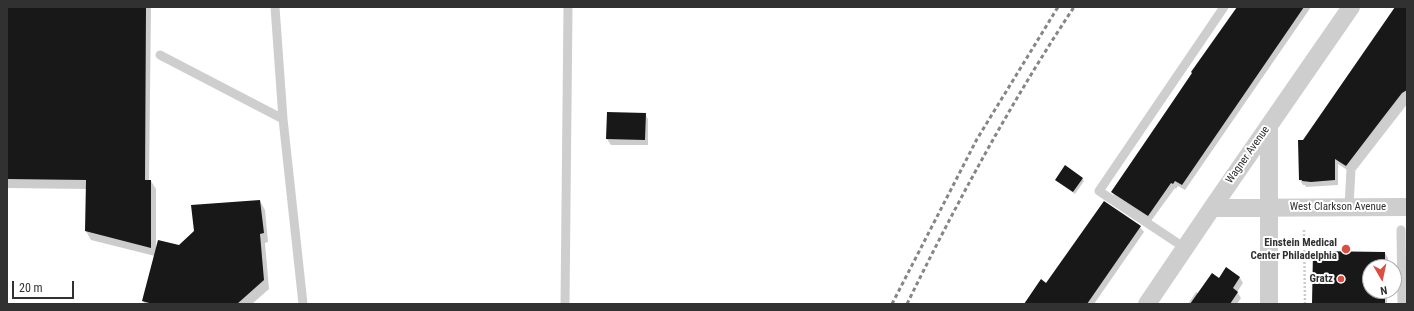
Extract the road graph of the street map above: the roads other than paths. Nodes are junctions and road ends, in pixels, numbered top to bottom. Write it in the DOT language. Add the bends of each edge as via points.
graph roads {
  1 [pos="275,7"];
  2 [pos="568,7"];
  3 [pos="1224,7"];
  4 [pos="1351,7"];
  5 [pos="160,55"];
  6 [pos="1407,97"];
  7 [pos="284,119"];
  8 [pos="1269,126"];
  9 [pos="1349,207"];
  10 [pos="1407,207"];
  11 [pos="1212,208"];
  12 [pos="1270,208"];
  13 [pos="1400,230"];
  14 [pos="1185,248"];
  15 [pos="303,304"];
  16 [pos="564,304"];
  17 [pos="1147,304"];
  18 [pos="1269,304"];
  19 [pos="1402,304"];
  1 -- 7 [label="lane"];
  2 -- 16 [label="lane"];
  3 -- 14 [label="lane" via="1099,191"];
  4 -- 8 [label="street, Wagner Avenue"];
  5 -- 7 [label="lane"];
  6 -- 9 [label="lane" via="1351,169"];
  7 -- 15 [label="lane"];
  8 -- 11 [label="street, Wagner Avenue"];
  8 -- 12 [label="street"];
  9 -- 10 [label="street, West Clarkson Avenue"];
  9 -- 12 [label="street, West Clarkson Avenue"];
  11 -- 12 [label="street, West Clarkson Avenue"];
  11 -- 14 [label="street, Wagner Avenue"];
  12 -- 18 [label="street"];
  13 -- 19 [label="lane"];
  14 -- 17 [label="street, Wagner Avenue"];
}
